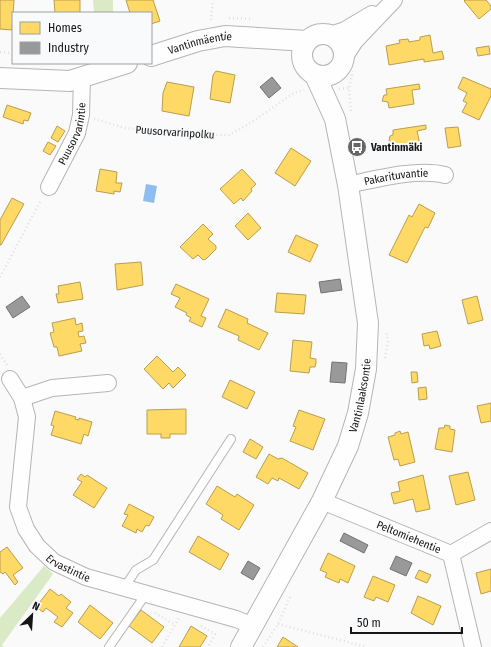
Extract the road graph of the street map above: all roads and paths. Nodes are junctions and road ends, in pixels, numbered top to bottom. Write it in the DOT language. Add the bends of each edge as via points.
graph roads {
  1 [pos="213,0"];
  2 [pos="390,3"];
  3 [pos="211,20"];
  4 [pos="330,35"];
  5 [pos="304,50"];
  6 [pos="0,52"];
  7 [pos="12,53"];
  8 [pos="152,56"];
  9 [pos="124,64"];
  10 [pos="0,66"];
  11 [pos="82,76"];
  12 [pos="0,78"];
  13 [pos="333,79"];
  14 [pos="92,118"];
  15 [pos="445,175"];
  16 [pos="348,185"];
  17 [pos="49,187"];
  18 [pos="0,277"];
  19 [pos="10,380"];
  20 [pos="108,382"];
  21 [pos="22,398"];
  22 [pos="231,439"];
  23 [pos="322,500"];
  24 [pos="491,531"];
  25 [pos="451,554"];
  26 [pos="124,588"];
  27 [pos="146,594"];
  28 [pos="181,615"];
  29 [pos="195,622"];
  30 [pos="253,626"];
  31 [pos="109,647"];
  32 [pos="162,647"];
  33 [pos="208,647"];
  34 [pos="241,647"];
  35 [pos="263,647"];
  36 [pos="367,647"];
  37 [pos="473,647"];
  1 -- 3 [label="path"];
  2 -- 4 [label="street" via="345,30"];
  2 -- 13 [label="street" via="355,41"];
  4 -- 5 [label="street" via="317,35"];
  4 -- 13 [label="street" via="340,44"];
  5 -- 8 [label="street, Vantinmäentie" via="251,37 225,36"];
  5 -- 13 [label="street" via="306,68"];
  6 -- 7 [label="path"];
  9 -- 11 [label="street"];
  10 -- 11 [label="street" via="69,70"];
  11 -- 12 [label="street" via="70,82"];
  11 -- 17 [label="street, Puusorvarintie" via="77,133"];
  13 -- 14 [label="path, Puusorvarinpolku" via="302,89 229,135 125,128"];
  13 -- 16 [label="street, Vantinlaaksontie" via="334,119"];
  15 -- 16 [label="street, Pakarituvantie" via="415,174"];
  16 -- 23 [label="street, Vantinlaaksontie" via="368,323 366,369 361,401 352,432"];
  17 -- 18 [label="path"];
  19 -- 21 [label="street, Ervastintie"];
  20 -- 21 [label="street" via="52,388"];
  21 -- 26 [label="street, Ervastintie" via="27,417 18,507 26,529 54,562 86,577"];
  22 -- 26 [label="lane" via="152,560 136,570"];
  23 -- 25 [label="street, Peltomiehentie"];
  23 -- 30 [label="street, Vantinlaaksontie"];
  24 -- 25 [label="street"];
  25 -- 37 [label="street, Peltomiehentie"];
  26 -- 27 [label="street, Ervastintie"];
  27 -- 30 [label="street, Ervastintie"];
  27 -- 31 [label="lane"];
  28 -- 32 [label="path"];
  29 -- 33 [label="path" via="216,634"];
  30 -- 34 [label="street, Vantinlaaksontie"];
  35 -- 36 [label="path" via="278,624"];
}
